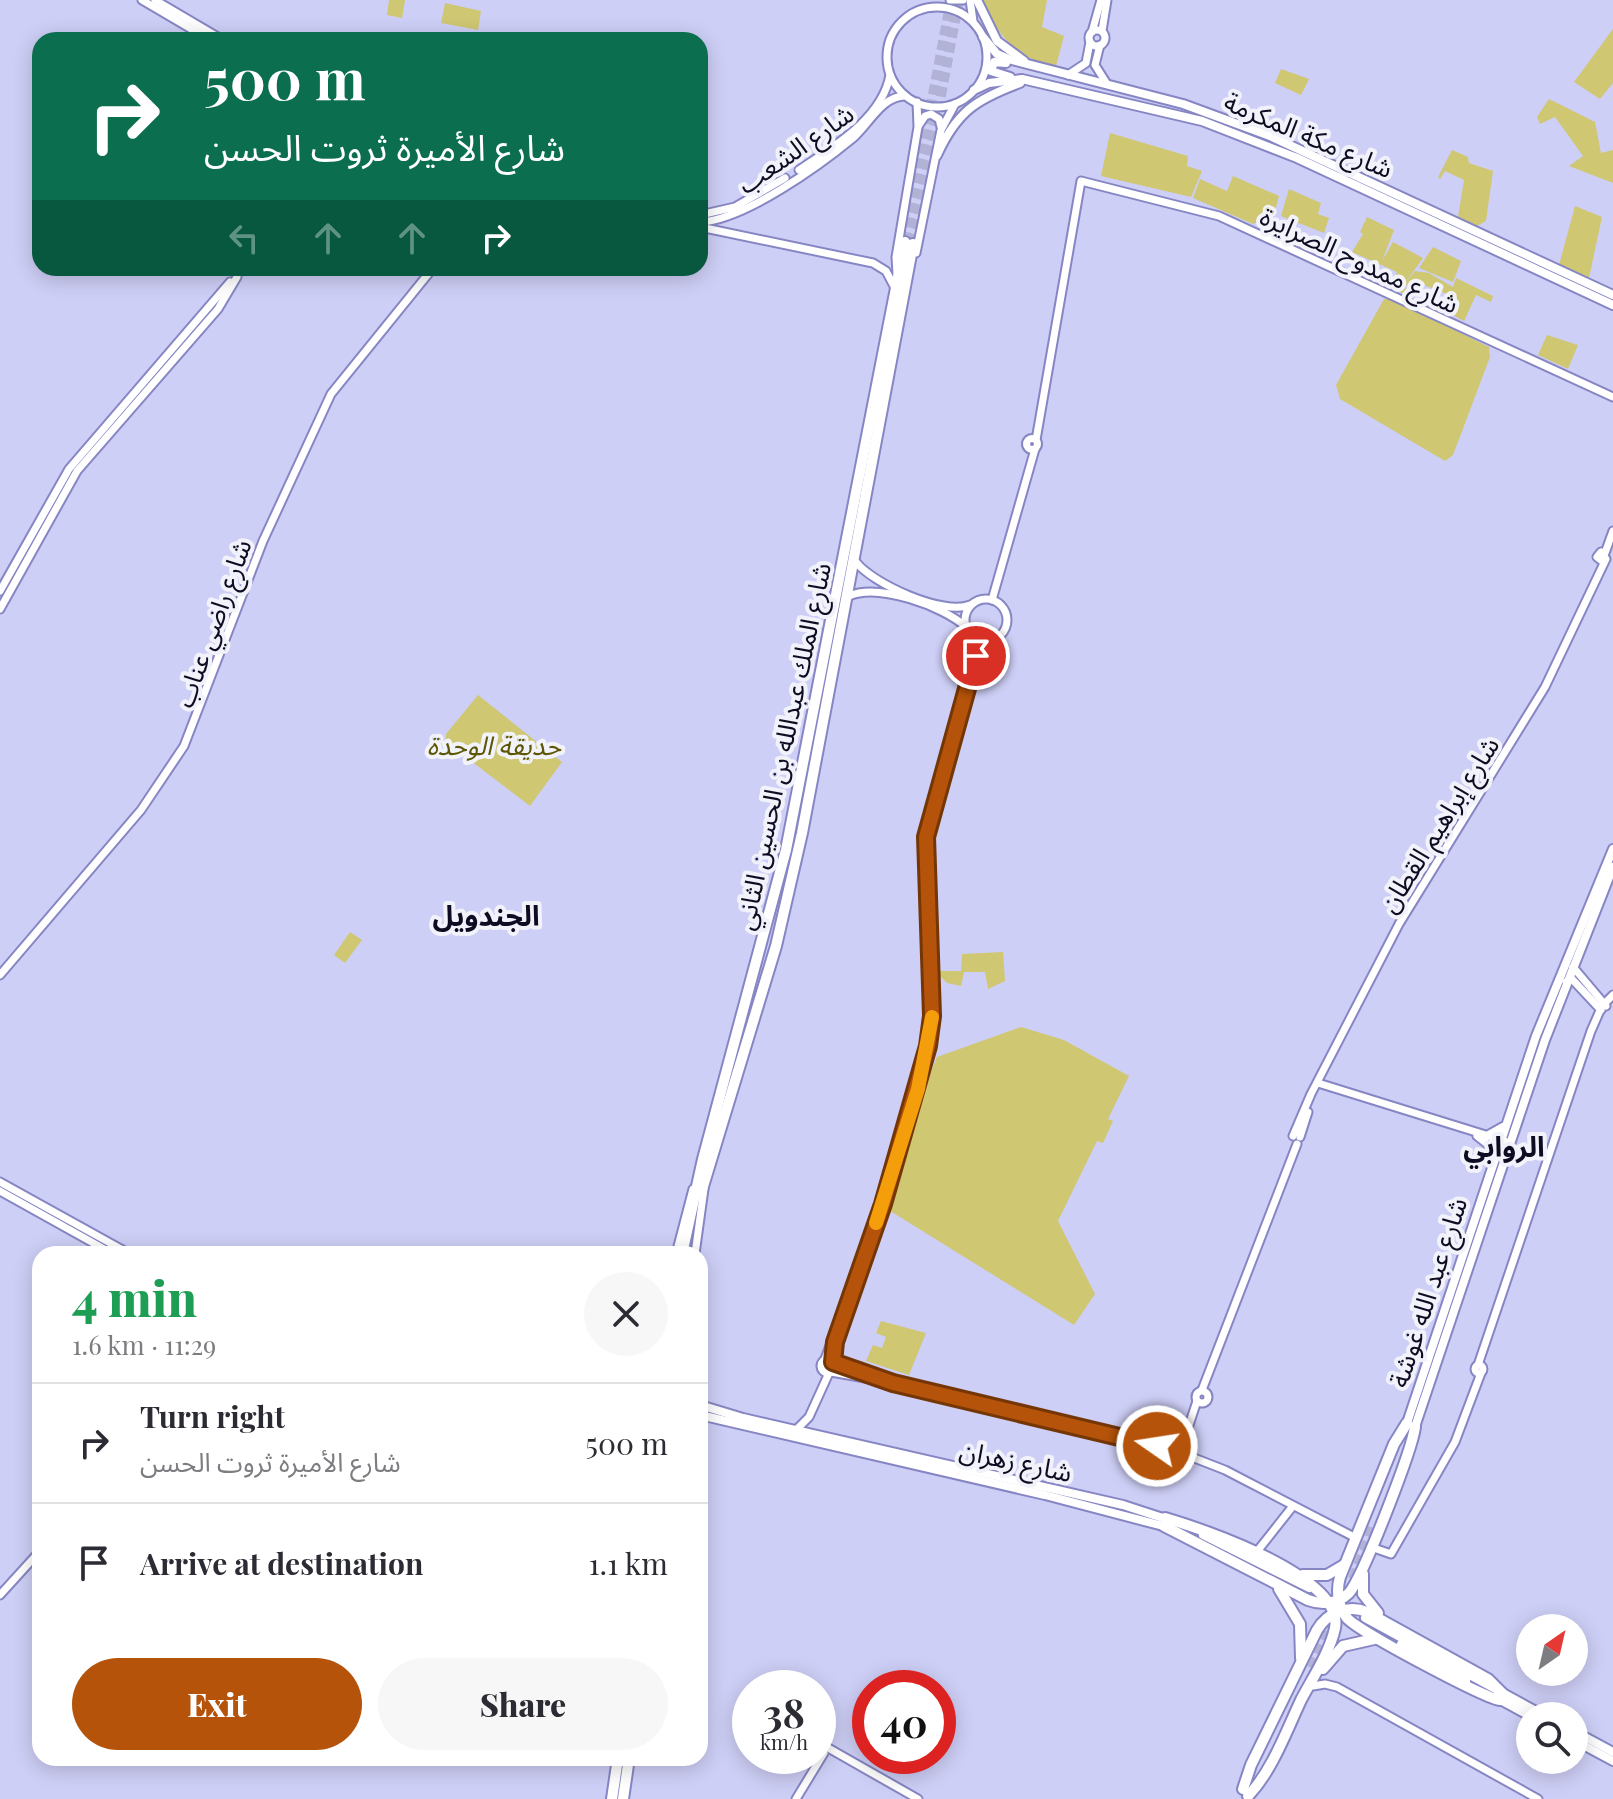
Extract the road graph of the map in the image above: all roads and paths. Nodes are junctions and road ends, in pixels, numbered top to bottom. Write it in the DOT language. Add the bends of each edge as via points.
graph roads {
  1 [pos="142,0"];
  2 [pos="155,0"];
  3 [pos="939,0"];
  4 [pos="950,0"];
  5 [pos="963,0"];
  6 [pos="970,0"];
  7 [pos="977,0"];
  8 [pos="1101,0"];
  9 [pos="1107,0"];
  10 [pos="932,7"];
  11 [pos="974,23"];
  12 [pos="1102,31"];
  13 [pos="196,32"];
  14 [pos="209,32"];
  15 [pos="1092,32"];
  16 [pos="983,37"];
  17 [pos="1090,42"];
  18 [pos="1100,45"];
  19 [pos="1032,66"];
  20 [pos="1050,71"];
  21 [pos="890,74"];
  22 [pos="1068,75"];
  23 [pos="1025,79"];
  24 [pos="1107,84"];
  25 [pos="974,90"];
  26 [pos="906,96"];
  27 [pos="961,101"];
  28 [pos="917,102"];
  29 [pos="918,127"];
  30 [pos="941,130"];
  31 [pos="937,155"];
  32 [pos="708,213"];
  33 [pos="708,222"];
  34 [pos="708,226"];
  35 [pos="909,243"];
  36 [pos="234,276"];
  37 [pos="427,276"];
  38 [pos="902,277"];
  39 [pos="895,288"];
  40 [pos="1613,295"];
  41 [pos="1613,305"];
  42 [pos="1613,397"];
  43 [pos="48,512"];
  44 [pos="1612,533"];
  45 [pos="1605,559"];
  46 [pos="856,562"];
  47 [pos="0,591"];
  48 [pos="849,596"];
  49 [pos="992,600"];
  50 [pos="972,604"];
  51 [pos="0,609"];
  52 [pos="966,627"];
  53 [pos="979,640"];
  54 [pos="1613,849"];
  55 [pos="1613,867"];
  56 [pos="1573,966"];
  57 [pos="0,975"];
  58 [pos="1566,982"];
  59 [pos="1613,995"];
  60 [pos="1606,1007"];
  61 [pos="1318,1082"];
  62 [pos="1506,1123"];
  63 [pos="1475,1135"];
  64 [pos="1487,1136"];
  65 [pos="1500,1140"];
  66 [pos="1511,1143"];
  67 [pos="1495,1157"];
  68 [pos="0,1182"];
  69 [pos="700,1184"];
  70 [pos="0,1191"];
  71 [pos="692,1215"];
  72 [pos="99,1246"];
  73 [pos="116,1246"];
  74 [pos="680,1246"];
  75 [pos="682,1246"];
  76 [pos="689,1246"];
  77 [pos="696,1246"];
  78 [pos="829,1366"];
  79 [pos="708,1402"];
  80 [pos="708,1407"];
  81 [pos="708,1417"];
  82 [pos="809,1417"];
  83 [pos="743,1418"];
  84 [pos="720,1420"];
  85 [pos="708,1422"];
  86 [pos="1411,1425"];
  87 [pos="797,1429"];
  88 [pos="817,1434"];
  89 [pos="1182,1454"];
  90 [pos="1293,1506"];
  91 [pos="1165,1522"];
  92 [pos="1371,1525"];
  93 [pos="1356,1538"];
  94 [pos="1371,1547"];
  95 [pos="1255,1554"];
  96 [pos="32,1560"];
  97 [pos="1345,1564"];
  98 [pos="1364,1565"];
  99 [pos="1299,1575"];
  100 [pos="1272,1581"];
  101 [pos="1310,1591"];
  102 [pos="0,1595"];
  103 [pos="1336,1607"];
  104 [pos="1364,1620"];
  105 [pos="1391,1625"];
  106 [pos="1377,1639"];
  107 [pos="1306,1667"];
  108 [pos="1313,1686"];
  109 [pos="1502,1697"];
  110 [pos="1301,1700"];
  111 [pos="1516,1703"];
  112 [pos="1516,1706"];
  113 [pos="1588,1739"];
  114 [pos="1588,1748"];
  115 [pos="1613,1752"];
  116 [pos="836,1758"];
  117 [pos="836,1759"];
  118 [pos="1613,1761"];
  119 [pos="617,1766"];
  120 [pos="628,1766"];
  121 [pos="808,1774"];
  122 [pos="1244,1796"];
  123 [pos="612,1799"];
  124 [pos="623,1799"];
  125 [pos="793,1799"];
  126 [pos="910,1799"];
  127 [pos="918,1799"];
  128 [pos="1538,1799"];
  1 -- 13 [label="street"];
  2 -- 14 [label="street"];
  3 -- 10 [label="street"];
  4 -- 5 [label="street"];
  6 -- 11 [label="street"];
  7 -- 19 [label="main road" via="997,41"];
  8 -- 15 [label="street"];
  9 -- 12 [label="street"];
  10 -- 11 [label="street" via="955,10"];
  10 -- 21 [label="street" via="910,14 896,28 887,49"];
  11 -- 16 [label="street"];
  12 -- 15 [label="street"];
  12 -- 18 [label="street" via="1105,40"];
  15 -- 17 [label="street"];
  16 -- 19 [label="main road, شارع مكة المكرمة" via="1002,57"];
  16 -- 25 [label="street" via="986,65"];
  17 -- 18 [label="street"];
  17 -- 22 [label="street" via="1086,63"];
  18 -- 24 [label="street" via="1095,65"];
  19 -- 20 [label="main road, شارع مكة المكرمة"];
  20 -- 22 [label="main road, شارع مكة المكرمة"];
  20 -- 23 [label="main road" via="1000,61 992,65 996,75"];
  21 -- 26 [label="street"];
  21 -- 32 [label="street, شارع الشعب" via="873,110 828,150 735,207"];
  22 -- 24 [label="main road, شارع مكة المكرمة"];
  23 -- 25 [label="main road, شارع مكة المكرمة"];
  23 -- 31 [label="main road" via="977,100 956,122"];
  23 -- 41 [label="main road, شارع مكة المكرمة" via="1179,114 1239,135"];
  24 -- 40 [label="main road, شارع مكة المكرمة" via="1183,104 1270,136"];
  25 -- 27 [label="street"];
  26 -- 28 [label="street"];
  26 -- 33 [label="street, شارع الشعب" via="890,99 853,138 788,182 727,217"];
  27 -- 28 [label="street" via="939,106"];
  27 -- 30 [label="street"];
  28 -- 29 [label="street"];
  29 -- 30 [label="street" via="931,114 939,119"];
  29 -- 38 [label="street" via="896,257"];
  30 -- 31 [label="street"];
  31 -- 38 [label="street"];
  34 -- 39 [label="street, شارع الشعب" via="873,263 886,271"];
  35 -- 38 [label="highway, شارع الملك عبدالله بن الحسين الثاني"];
  36 -- 43 [label="street" via="218,309"];
  37 -- 57 [label="street, شارع راضي عناب" via="331,394 263,541 184,746 147,802"];
  38 -- 39 [label="highway, شارع الملك عبدالله بن الحسين الثاني"];
  38 -- 46 [label="highway, شارع الملك عبدالله بن الحسين الثاني"];
  39 -- 69 [label="highway, شارع الملك عبدالله بن الحسين الثاني" via="786,850"];
  42 -- 49 [label="street, شارع ممدوح الصرايرة" via="1219,216 1081,181 1027,468"];
  43 -- 47 [label="street"];
  43 -- 51 [label="street"];
  44 -- 45 [label="street, شارع إبراهيم القطان"];
  45 -- 61 [label="street, شارع إبراهيم القطان" via="1545,687 1399,924"];
  46 -- 48 [label="highway, شارع الملك عبدالله بن الحسين الثاني"];
  46 -- 50 [label="street" via="887,587 958,608"];
  48 -- 52 [label="street" via="883,593 948,612"];
  48 -- 69 [label="highway, شارع الملك عبدالله بن الحسين الثاني" via="776,946"];
  49 -- 50 [label="street"];
  49 -- 53 [label="street" via="1004,610 1006,625 996,638"];
  50 -- 52 [label="street"];
  52 -- 53 [label="street"];
  53 -- 78 [label="street" via="926,837 932,1016 928,1046"];
  54 -- 62 [label="main road, شارع عبد الله غوشة"];
  55 -- 56 [label="main road, شارع عبد الله غوشة"];
  56 -- 58 [label="main road, شارع عبد الله غوشة"];
  56 -- 60 [label="street"];
  58 -- 60 [label="street" via="1571,978"];
  58 -- 66 [label="main road, شارع عبد الله غوشة"];
  59 -- 60 [label="street"];
  60 -- 94 [label="street" via="1587,1047 1455,1442 1391,1554"];
  61 -- 63 [label="street"];
  61 -- 89 [label="street, شارع إبراهيم القطان" via="1210,1376 1204,1391 1196,1394 1200,1402"];
  62 -- 64 [label="main road"];
  62 -- 65 [label="main road, شارع عبد الله غوشة"];
  63 -- 64 [label="street"];
  63 -- 67 [label="street"];
  64 -- 65 [label="street"];
  65 -- 66 [label="street"];
  65 -- 67 [label="main road, شارع عبد الله غوشة"];
  66 -- 86 [label="main road, شارع عبد الله غوشة"];
  67 -- 86 [label="main road, شارع عبد الله غوشة"];
  68 -- 73 [label="street"];
  69 -- 71 [label="highway, شارع الملك عبدالله بن الحسين الثاني"];
  69 -- 74 [label="street" via="686,1204"];
  69 -- 77 [label="street" via="704,1199"];
  70 -- 72 [label="street"];
  71 -- 75 [label="highway, شارع الملك عبدالله بن الحسين الثاني"];
  71 -- 76 [label="highway, شارع الملك عبدالله بن الحسين الثاني"];
  78 -- 82 [label="street"];
  78 -- 89 [label="street"];
  79 -- 83 [label="main road"];
  80 -- 83 [label="main road, شارع زهران"];
  81 -- 84 [label="main road, شارع زهران"];
  82 -- 87 [label="street"];
  82 -- 88 [label="street"];
  83 -- 87 [label="main road, شارع زهران"];
  84 -- 85 [label="main road"];
  84 -- 91 [label="main road, شارع زهران"];
  86 -- 92 [label="highway, شارع عبد الله غوشة"];
  86 -- 93 [label="highway" via="1394,1444"];
  86 -- 94 [label="highway"];
  87 -- 88 [label="main road, شارع زهران"];
  88 -- 91 [label="main road, شارع زهران"];
  89 -- 90 [label="street"];
  90 -- 93 [label="street"];
  90 -- 95 [label="street"];
  91 -- 95 [label="highway"];
  91 -- 100 [label="highway"];
  91 -- 101 [label="main road, شارع زهران"];
  93 -- 97 [label="highway"];
  94 -- 98 [label="highway"];
  95 -- 99 [label="highway"];
  96 -- 102 [label="street"];
  97 -- 99 [label="highway" via="1327,1575"];
  97 -- 103 [label="highway"];
  98 -- 103 [label="highway"];
  98 -- 105 [label="highway" via="1363,1594"];
  99 -- 103 [label="highway"];
  100 -- 103 [label="highway" via="1312,1602"];
  100 -- 107 [label="highway" via="1300,1624"];
  103 -- 105 [label="highway" via="1360,1609"];
  103 -- 106 [label="highway"];
  103 -- 107 [label="highway" via="1320,1626"];
  103 -- 110 [label="highway" via="1335,1628"];
  104 -- 109 [label="main road"];
  105 -- 109 [label="highway" via="1488,1679"];
  106 -- 108 [label="highway" via="1338,1649"];
  106 -- 109 [label="highway"];
  107 -- 122 [label="highway" via="1251,1765"];
  108 -- 110 [label="highway"];
  108 -- 128 [label="street" via="1328,1684"];
  109 -- 111 [label="main road"];
  109 -- 112 [label="main road"];
  110 -- 122 [label="highway" via="1268,1766"];
  113 -- 115 [label="main road"];
  114 -- 118 [label="main road"];
  116 -- 127 [label="street"];
  117 -- 126 [label="street"];
  119 -- 123 [label="highway"];
  120 -- 124 [label="highway"];
  121 -- 125 [label="street"];
}
